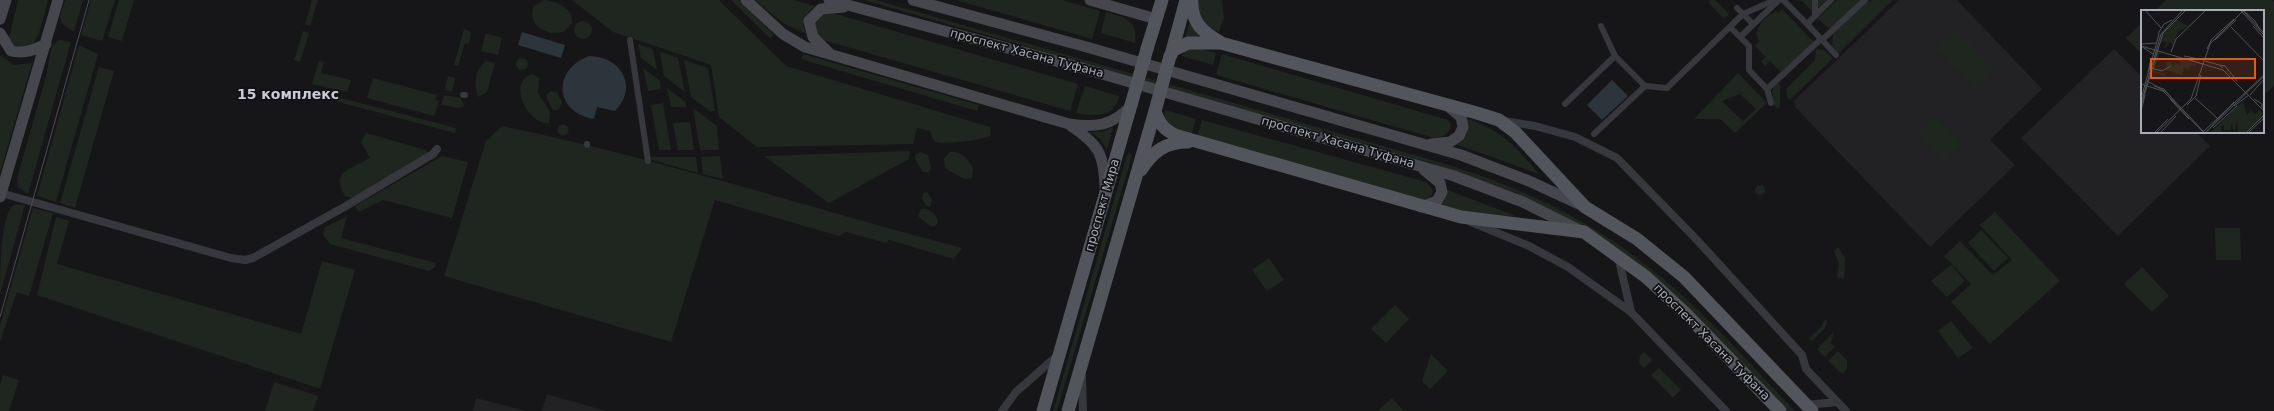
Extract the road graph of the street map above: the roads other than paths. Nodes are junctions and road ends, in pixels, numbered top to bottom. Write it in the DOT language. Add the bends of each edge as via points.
graph roads {
  1 [pos="6,0"];
  2 [pos="58,0"];
  3 [pos="746,0"];
  4 [pos="829,0"];
  5 [pos="913,0"];
  6 [pos="1090,0"];
  7 [pos="1162,0"];
  8 [pos="1186,0"];
  9 [pos="1192,0"];
  10 [pos="1775,0"];
  11 [pos="1778,0"];
  12 [pos="1783,0"];
  13 [pos="1816,0"];
  14 [pos="1831,0"];
  15 [pos="1865,0"];
  16 [pos="851,6"];
  17 [pos="1737,8"];
  18 [pos="1743,14"];
  19 [pos="1815,16"];
  20 [pos="0,19"];
  21 [pos="1156,19"];
  22 [pos="1753,24"];
  23 [pos="1807,24"];
  24 [pos="1601,26"];
  25 [pos="1730,27"];
  26 [pos="0,33"];
  27 [pos="1740,37"];
  28 [pos="630,40"];
  29 [pos="1822,40"];
  30 [pos="1221,43"];
  31 [pos="46,44"];
  32 [pos="1171,54"];
  33 [pos="831,55"];
  34 [pos="1836,55"];
  35 [pos="1615,56"];
  36 [pos="1645,86"];
  37 [pos="1767,89"];
  38 [pos="1566,104"];
  39 [pos="1771,104"];
  40 [pos="1131,105"];
  41 [pos="1448,106"];
  42 [pos="1154,112"];
  43 [pos="1499,120"];
  44 [pos="1069,124"];
  45 [pos="1594,134"];
  46 [pos="1193,141"];
  47 [pos="1425,145"];
  48 [pos="437,149"];
  49 [pos="648,161"];
  50 [pos="1419,166"];
  51 [pos="1136,178"];
  52 [pos="1,195"];
  53 [pos="1105,196"];
  54 [pos="1421,207"];
  55 [pos="1585,207"];
  56 [pos="1461,217"];
  57 [pos="1584,232"];
  58 [pos="1618,256"];
  59 [pos="1631,312"];
  60 [pos="1084,354"];
  61 [pos="1059,355"];
  62 [pos="1837,402"];
  63 [pos="1809,408"];
  64 [pos="1002,411"];
  65 [pos="1043,411"];
  66 [pos="1068,411"];
  67 [pos="1083,411"];
  68 [pos="1726,411"];
  69 [pos="1780,411"];
  70 [pos="1846,411"];
  1 -- 20 [label="main road"];
  2 -- 31 [label="main road"];
  3 -- 33 [label="main road" via="782,34 805,47"];
  4 -- 16 [label="main road, проспект Хасана Туфана"];
  5 -- 47 [label="main road, проспект Хасана Туфана" via="1090,48"];
  6 -- 21 [label="main road"];
  7 -- 21 [label="main road, проспект Мира"];
  8 -- 32 [label="main road, проспект Мира"];
  9 -- 30 [label="main road" via="1193,18 1196,23"];
  10 -- 18 [label="street"];
  11 -- 22 [label="street"];
  12 -- 23 [label="street"];
  13 -- 19 [label="street"];
  14 -- 19 [label="street"];
  15 -- 29 [label="street"];
  16 -- 33 [label="main road" via="821,9 809,21 813,37"];
  16 -- 50 [label="main road, проспект Хасана Туфана" via="1078,67"];
  17 -- 18 [label="street"];
  18 -- 22 [label="street"];
  18 -- 25 [label="street"];
  19 -- 23 [label="street"];
  21 -- 40 [label="main road, проспект Мира, bridge"];
  22 -- 27 [label="street"];
  23 -- 29 [label="street"];
  24 -- 35 [label="street"];
  25 -- 27 [label="street"];
  25 -- 36 [label="street" via="1667,88"];
  26 -- 31 [label="main road" via="11,51 20,53"];
  27 -- 37 [label="street" via="1749,46 1749,70"];
  28 -- 49 [label="street"];
  29 -- 34 [label="street"];
  29 -- 37 [label="street"];
  30 -- 32 [label="main road" via="1188,43"];
  30 -- 41 [label="main road"];
  31 -- 52 [label="main road"];
  32 -- 42 [label="main road, проспект Мира, bridge"];
  33 -- 44 [label="main road"];
  35 -- 36 [label="street"];
  35 -- 38 [label="street"];
  36 -- 45 [label="street"];
  37 -- 39 [label="street"];
  40 -- 44 [label="main road" via="1121,116 1102,125 1092,127"];
  40 -- 53 [label="main road, проспект Мира"];
  41 -- 43 [label="main road"];
  41 -- 47 [label="main road" via="1461,117 1463,127 1459,136 1450,142"];
  42 -- 46 [label="main road" via="1170,133"];
  42 -- 51 [label="main road, проспект Мира"];
  43 -- 55 [label="main road" via="1515,132"];
  43 -- 62 [label="street" via="1535,126 1575,137 1617,158 1802,355 1806,369"];
  44 -- 53 [label="main road" via="1090,139 1100,152 1104,162"];
  46 -- 51 [label="main road" via="1172,143 1158,149"];
  46 -- 54 [label="main road"];
  47 -- 55 [label="main road, проспект Хасана Туфана" via="1529,180"];
  48 -- 52 [label="street" via="433,154 346,206 253,258 245,260"];
  50 -- 54 [label="main road" via="1440,183 1442,192 1437,202"];
  50 -- 57 [label="main road, проспект Хасана Туфана" via="1523,202"];
  51 -- 60 [label="main road, проспект Мира"];
  53 -- 61 [label="main road, проспект Мира"];
  54 -- 56 [label="main road"];
  55 -- 63 [label="main road, проспект Хасана Туфана" via="1637,239 1684,277"];
  56 -- 57 [label="main road"];
  56 -- 59 [label="street" via="1529,246 1568,267"];
  57 -- 58 [label="main road, проспект Хасана Туфана"];
  58 -- 59 [label="street"];
  58 -- 69 [label="main road, проспект Хасана Туфана" via="1646,277 1686,314"];
  59 -- 68 [label="street"];
  60 -- 66 [label="main road, проспект Мира"];
  60 -- 67 [label="street"];
  61 -- 64 [label="street" via="1016,392"];
  61 -- 65 [label="main road, проспект Мира"];
  62 -- 63 [label="street"];
  62 -- 70 [label="street"];
}
